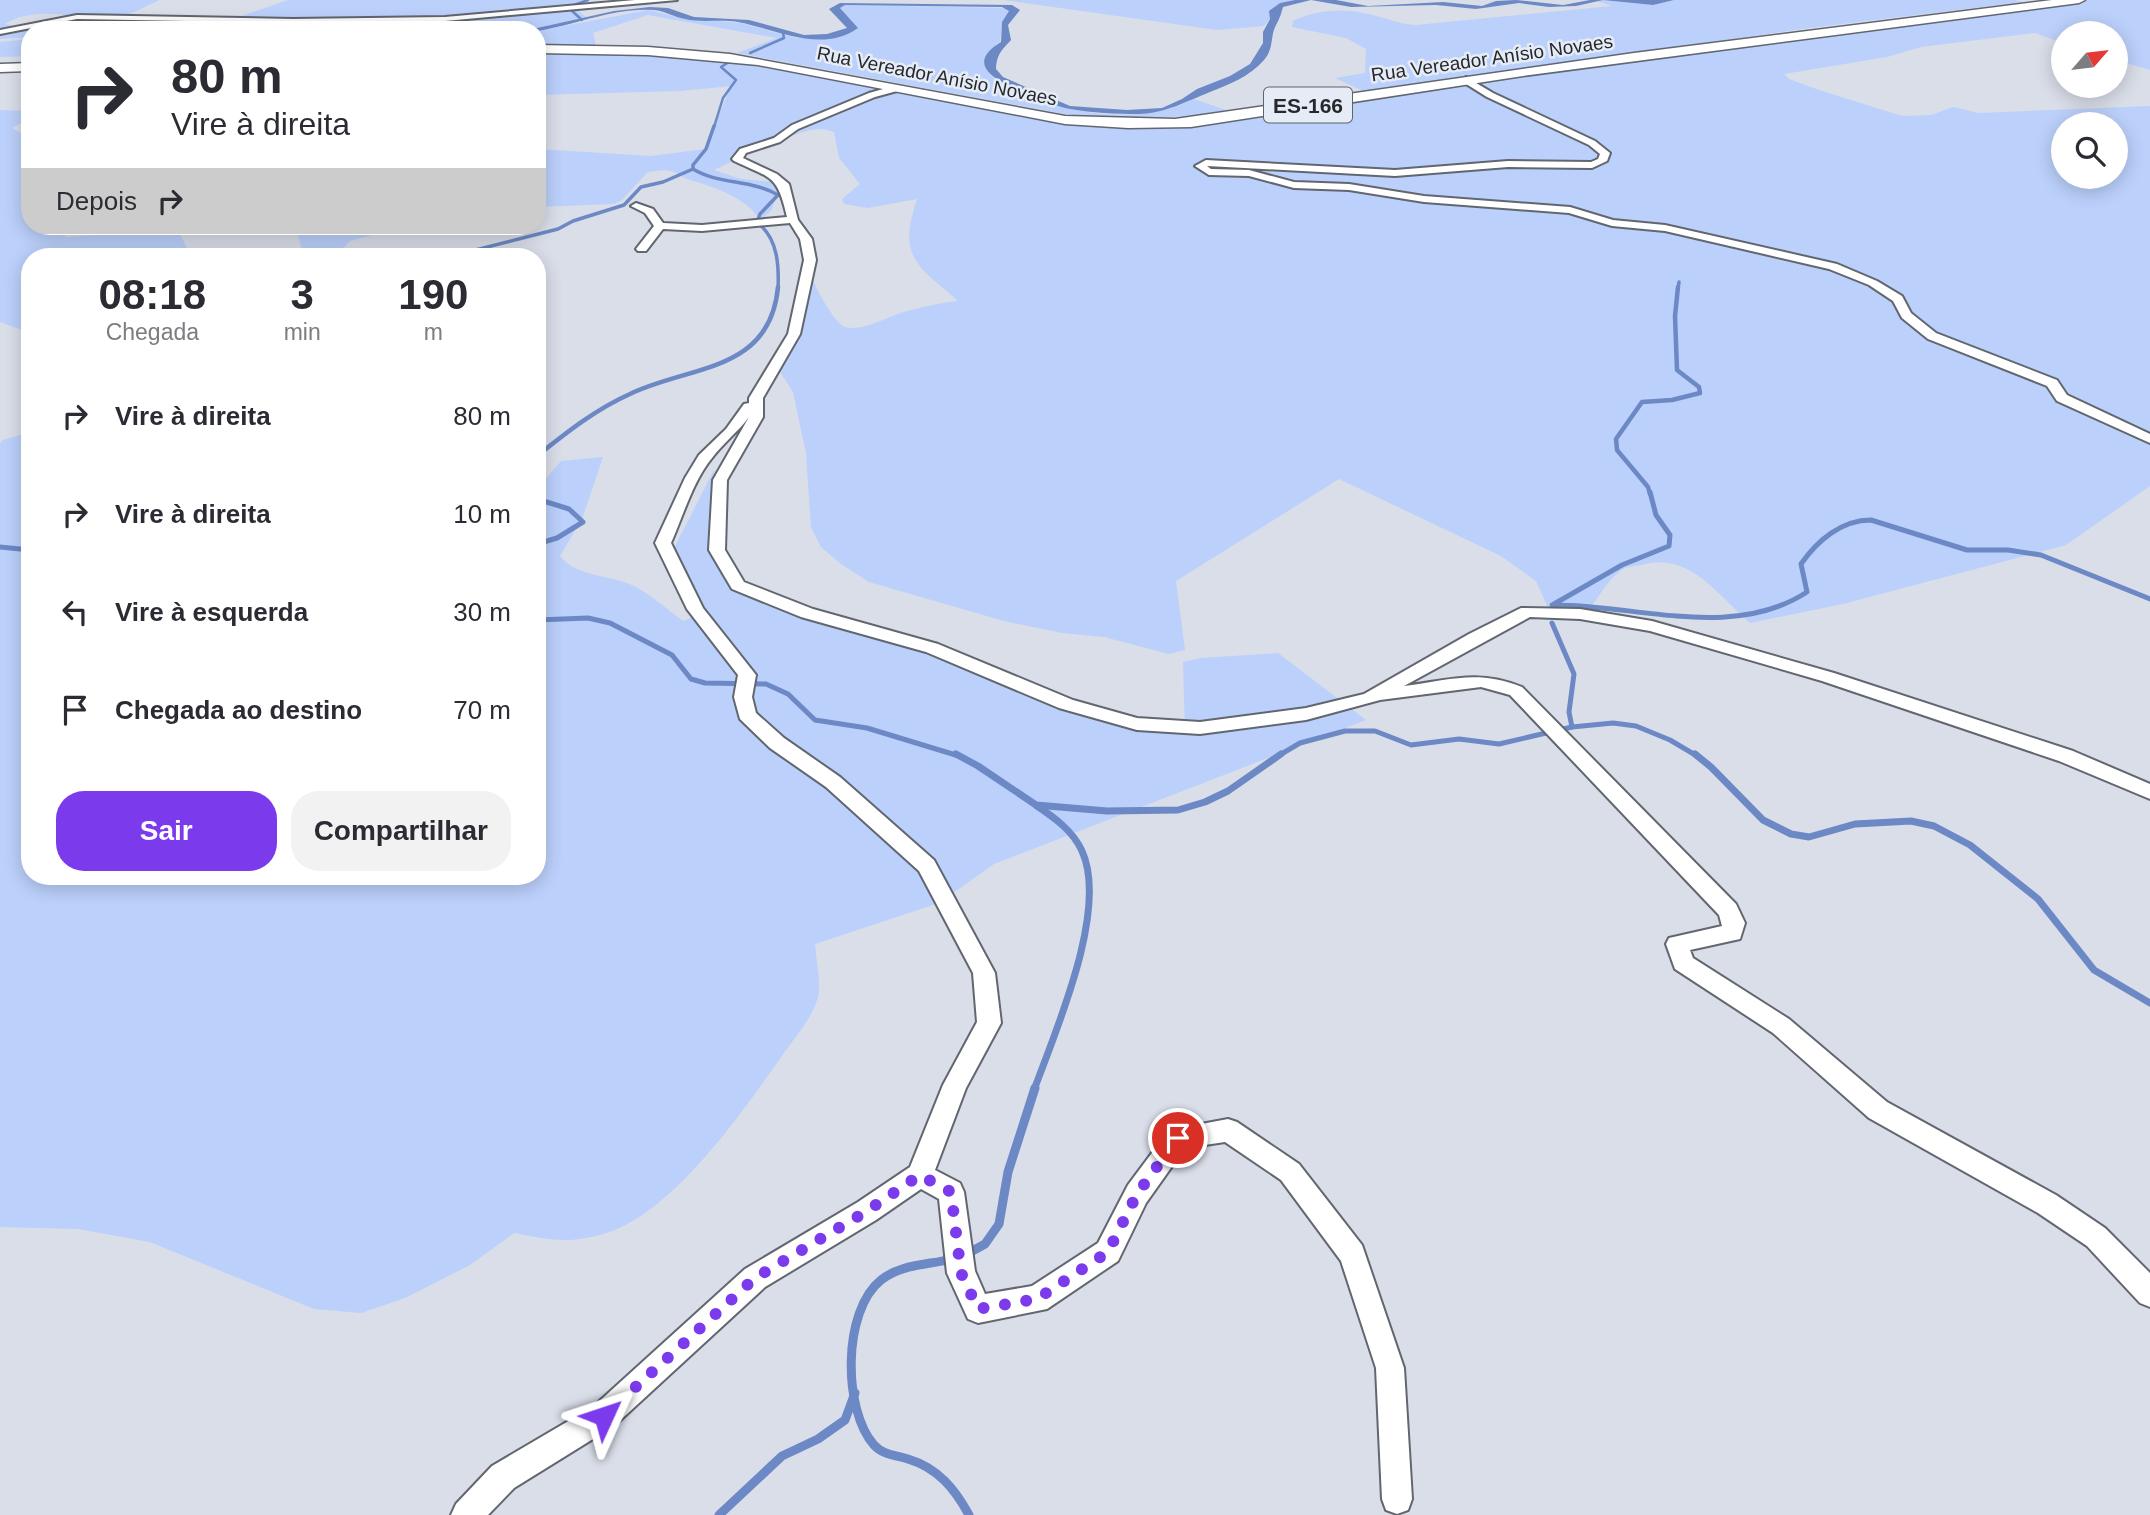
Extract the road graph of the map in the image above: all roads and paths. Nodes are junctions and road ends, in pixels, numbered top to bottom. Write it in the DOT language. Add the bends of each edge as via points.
graph roads {
  1 [pos="673,0"];
  2 [pos="2079,0"];
  3 [pos="57,21"];
  4 [pos="317,21"];
  5 [pos="317,21"];
  6 [pos="21,28"];
  7 [pos="0,32"];
  8 [pos="546,49"];
  9 [pos="21,67"];
  10 [pos="0,68"];
  11 [pos="1466,80"];
  12 [pos="894,89"];
  13 [pos="636,206"];
  14 [pos="793,219"];
  15 [pos="660,226"];
  16 [pos="642,249"];
  17 [pos="756,398"];
  18 [pos="2150,439"];
  19 [pos="1370,698"];
  20 [pos="2150,792"];
  21 [pos="920,1175"];
  22 [pos="2150,1293"];
  23 [pos="1397,1499"];
  24 [pos="467,1515"];
  1 -- 5 [label="street" via="434,20"];
  2 -- 11 [label="main road, Rua Vereador Anísio Novaes / ES-166"];
  3 -- 4 [label="street" via="78,17"];
  6 -- 7 [label="street"];
  8 -- 12 [label="main road, Rua Vereador Anísio Novaes / ES-166" via="707,54"];
  9 -- 10 [label="main road"];
  11 -- 12 [label="main road, Rua Vereador Anísio Novaes / ES-166" via="1191,123 1149,125 1065,120"];
  11 -- 18 [label="street" via="1592,143 1605,153 1602,161 1395,173 1200,166 1209,173 1249,173 1294,186 1349,187 1424,199 1570,210 1612,223 1665,228 1833,266 1898,299 1906,315 1932,335 2052,383 2062,398"];
  12 -- 14 [label="street" via="743,151 737,159 785,186"];
  13 -- 15 [label="street" via="649,211"];
  14 -- 15 [label="street" via="702,228"];
  14 -- 17 [label="street" via="806,239 810,260 802,303 794,334"];
  15 -- 16 [label="street"];
  17 -- 19 [label="street" via="756,417 720,480 717,550 738,584 807,613 932,648 1066,704 1138,724 1200,728 1306,714"];
  17 -- 21 [label="street" via="706,456 663,542 693,604 732,651 746,683 747,715 832,782 926,866 984,973 989,1023 955,1085"];
  19 -- 20 [label="street" via="1527,612 1580,614 1652,626 1841,681 2066,756"];
  19 -- 22 [label="street" via="1481,681 1516,691 1731,917 1732,933 1677,944 1683,963 1780,1026 1878,1110 2047,1203 2096,1237"];
  21 -- 23 [label="street" via="951,1192 961,1273 978,1309 1037,1299 1108,1252 1137,1194 1178,1138 1228,1130 1290,1172 1352,1254 1390,1368"];
  21 -- 24 [label="street" via="755,1278 604,1416 503,1477"];
}
